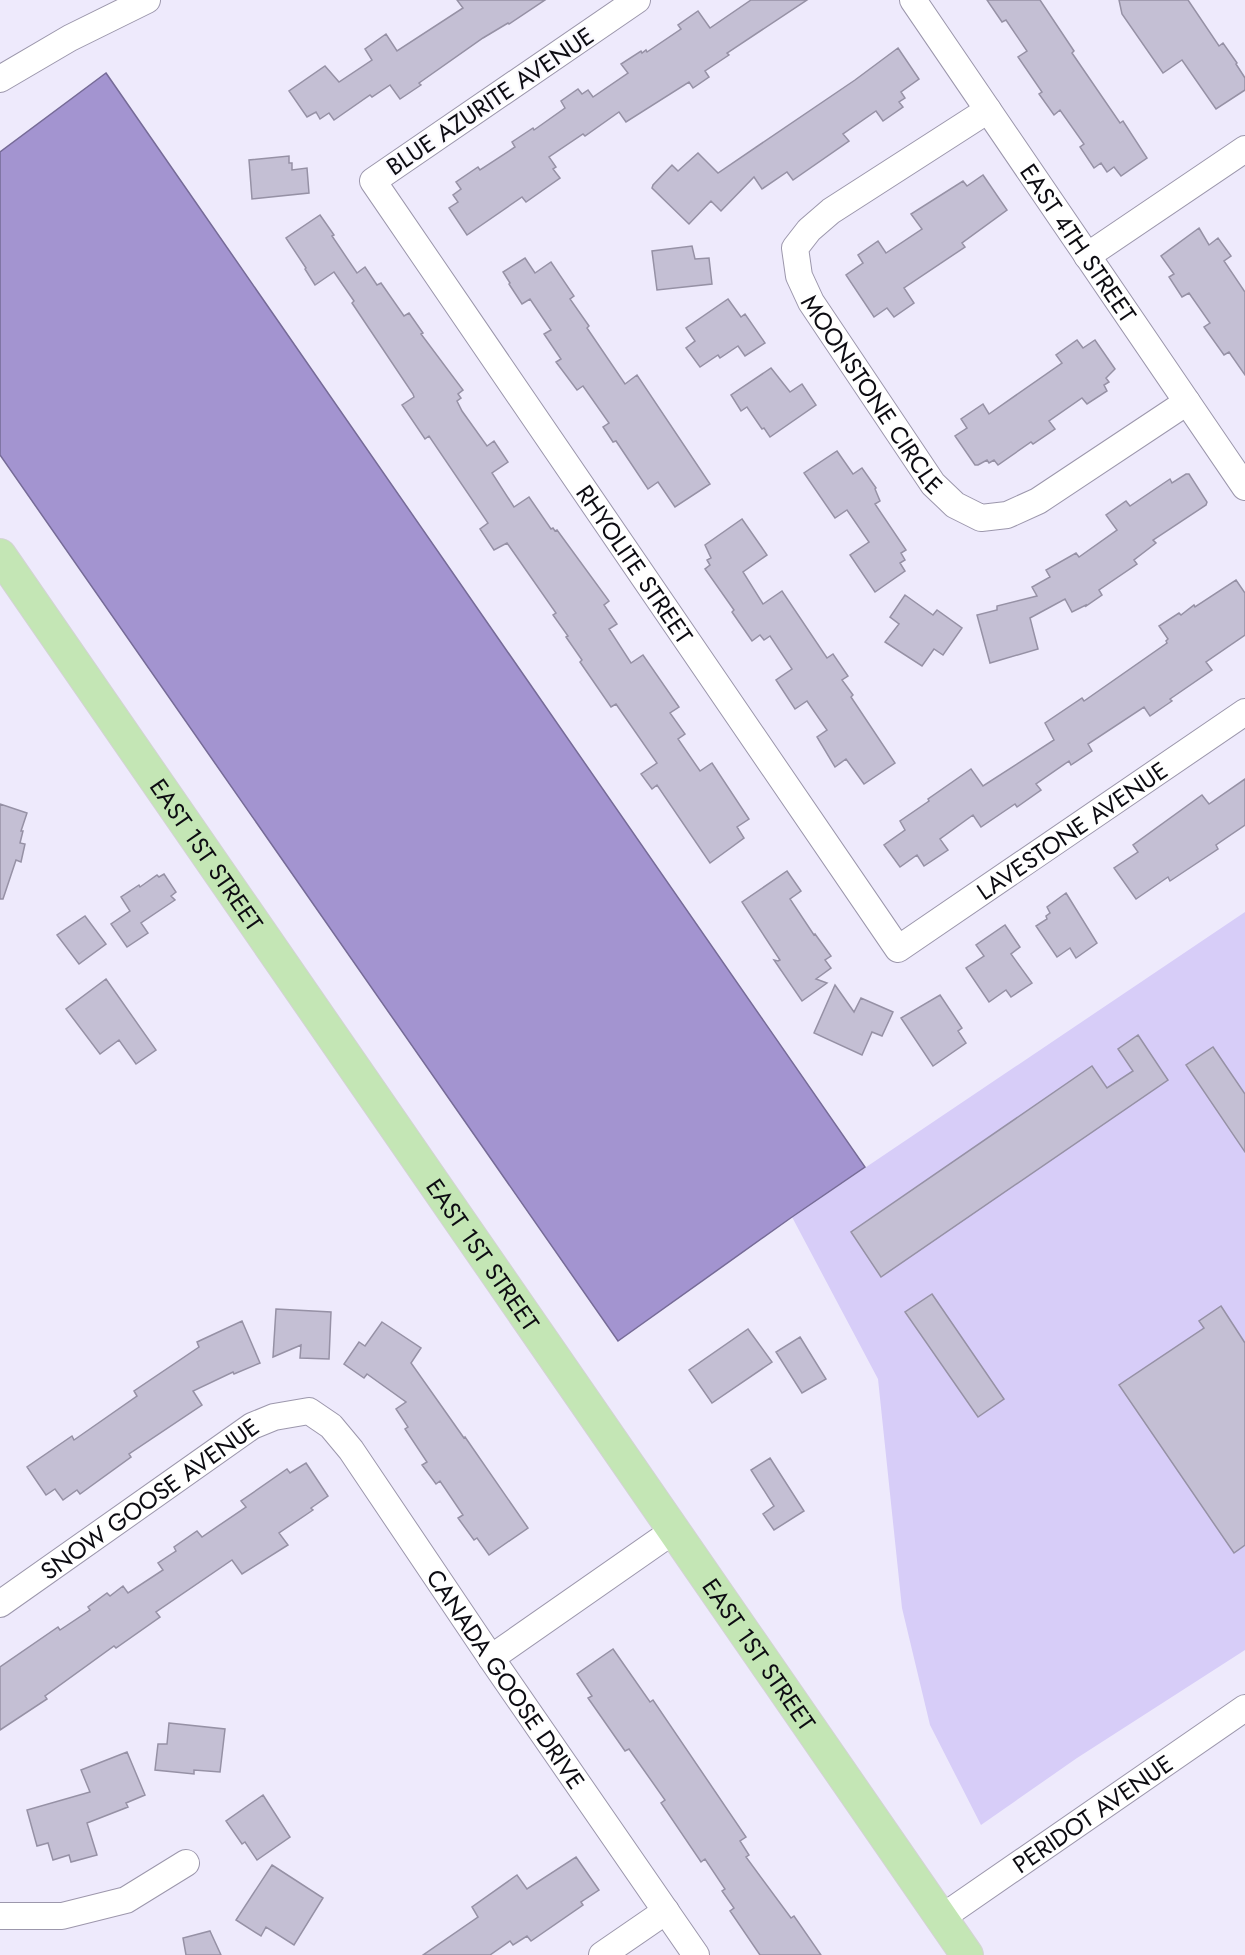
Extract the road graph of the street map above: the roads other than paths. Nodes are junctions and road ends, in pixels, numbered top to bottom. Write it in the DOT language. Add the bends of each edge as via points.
graph roads {
  1 [pos="147,0"];
  2 [pos="637,0"];
  3 [pos="912,0"];
  4 [pos="0,79"];
  5 [pos="988,110"];
  6 [pos="1245,148"];
  7 [pos="373,181"];
  8 [pos="1087,256"];
  9 [pos="1187,402"];
  10 [pos="1245,487"];
  11 [pos="0,555"];
  12 [pos="1245,712"];
  13 [pos="898,949"];
  14 [pos="309,1411"];
  15 [pos="673,1531"];
  16 [pos="0,1604"];
  17 [pos="491,1658"];
  18 [pos="1245,1708"];
  19 [pos="186,1863"];
  20 [pos="666,1911"];
  21 [pos="0,1916"];
  22 [pos="941,1918"];
  23 [pos="602,1955"];
  24 [pos="696,1955"];
  25 [pos="967,1955"];
  1 -- 4 [label="street"];
  2 -- 7 [label="street, BLUE AZURITE AVENUE"];
  3 -- 5 [label="street, EAST 4TH STREET"];
  5 -- 8 [label="street, EAST 4TH STREET"];
  5 -- 9 [label="street, MOONSTONE CIRCLE" via="831,211 795,248 799,276 811,302 894,427 933,484 955,505 981,518 1006,515 1038,501"];
  6 -- 8 [label="street"];
  7 -- 13 [label="street, RHYOLITE STREET"];
  8 -- 9 [label="street, EAST 4TH STREET"];
  9 -- 10 [label="street, EAST 4TH STREET"];
  11 -- 15 [label="main road, EAST 1ST STREET"];
  12 -- 13 [label="street, LAVESTONE AVENUE"];
  14 -- 16 [label="street, SNOW GOOSE AVENUE" via="274,1417 252,1426"];
  14 -- 17 [label="street, CANADA GOOSE DRIVE" via="331,1426 351,1450"];
  15 -- 17 [label="street"];
  15 -- 22 [label="main road, EAST 1ST STREET"];
  17 -- 20 [label="street, CANADA GOOSE DRIVE"];
  18 -- 22 [label="street, PERIDOT AVENUE"];
  19 -- 21 [label="street" via="126,1900 62,1916"];
  20 -- 23 [label="street"];
  20 -- 24 [label="street, CANADA GOOSE DRIVE"];
  22 -- 25 [label="main road, EAST 1ST STREET"];
}
